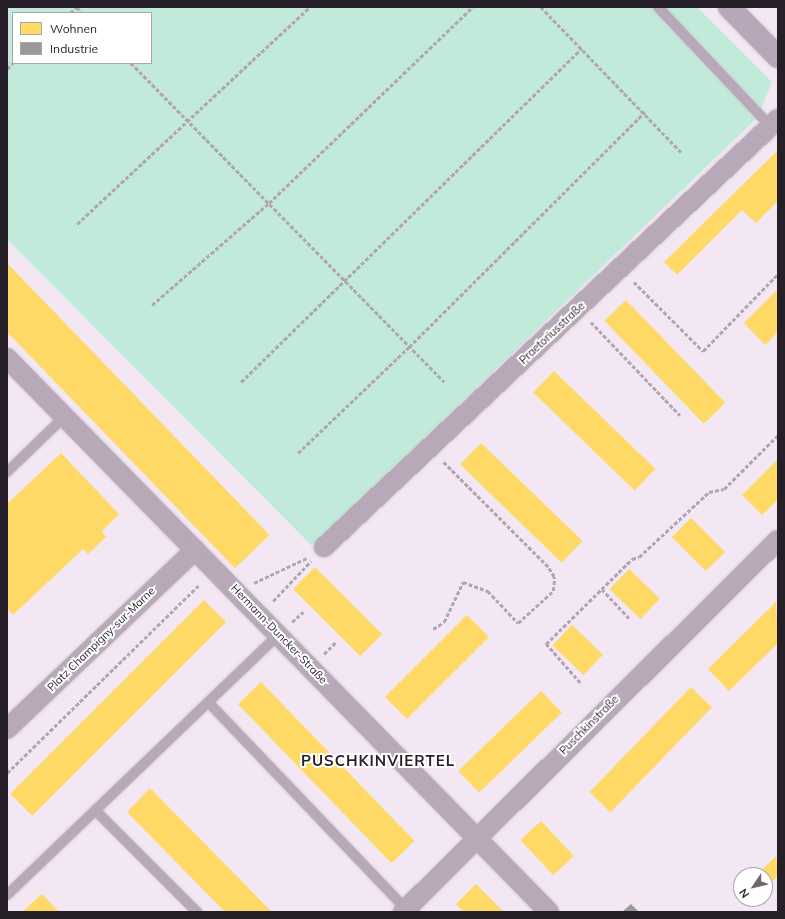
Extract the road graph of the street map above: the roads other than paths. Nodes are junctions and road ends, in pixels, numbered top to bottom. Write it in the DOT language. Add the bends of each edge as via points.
graph roads {
  1 [pos="658,7"];
  2 [pos="729,7"];
  3 [pos="778,57"];
  4 [pos="774,122"];
  5 [pos="7,358"];
  6 [pos="64,417"];
  7 [pos="7,472"];
  8 [pos="778,540"];
  9 [pos="324,547"];
  10 [pos="196,550"];
  11 [pos="279,634"];
  12 [pos="209,703"];
  13 [pos="7,729"];
  14 [pos="96,811"];
  15 [pos="476,840"];
  16 [pos="7,895"];
  17 [pos="405,910"];
  18 [pos="197,912"];
  19 [pos="548,912"];
  1 -- 4 [label="lane"];
  2 -- 3 [label="main road"];
  4 -- 9 [label="street, Praetoriusstraße"];
  5 -- 6 [label="street, Hermann-Duncker-Straße"];
  6 -- 7 [label="lane"];
  6 -- 10 [label="street, Hermann-Duncker-Straße"];
  8 -- 15 [label="street, Puschkinstraße"];
  10 -- 11 [label="street, Hermann-Duncker-Straße"];
  10 -- 13 [label="street, Platz Champigny-sur-Marne"];
  11 -- 12 [label="lane"];
  11 -- 15 [label="street, Hermann-Duncker-Straße"];
  12 -- 14 [label="lane"];
  12 -- 17 [label="lane"];
  14 -- 16 [label="lane"];
  14 -- 18 [label="lane"];
  15 -- 17 [label="street, Puschkinstraße"];
  15 -- 19 [label="street, Hermann-Duncker-Straße"];
}
